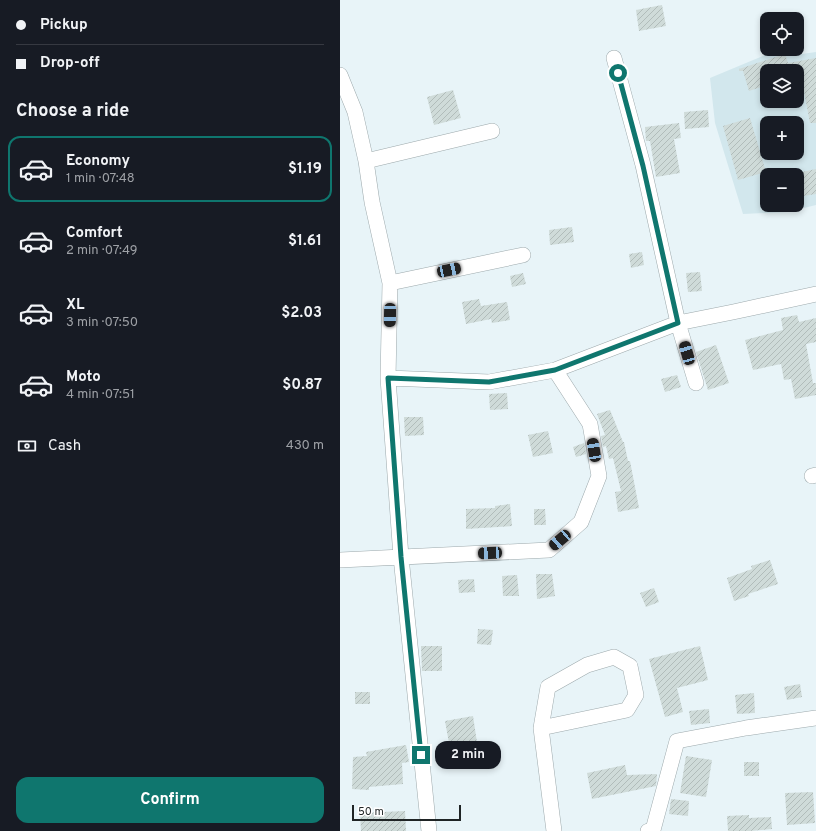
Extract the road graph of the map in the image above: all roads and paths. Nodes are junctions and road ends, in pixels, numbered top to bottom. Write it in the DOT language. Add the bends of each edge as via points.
graph roads {
  1 [pos="614,58"];
  2 [pos="340,74"];
  3 [pos="492,131"];
  4 [pos="366,161"];
  5 [pos="523,255"];
  6 [pos="390,283"];
  7 [pos="816,294"];
  8 [pos="678,323"];
  9 [pos="555,370"];
  10 [pos="388,378"];
  11 [pos="696,383"];
  12 [pos="401,557"];
  13 [pos="340,560"];
  14 [pos="816,718"];
  15 [pos="541,728"];
  16 [pos="429,831"];
  17 [pos="554,831"];
  18 [pos="648,831"];
  1 -- 8 [label="street" via="643,166"];
  2 -- 4 [label="street" via="355,112"];
  3 -- 4 [label="street"];
  4 -- 6 [label="street" via="372,202"];
  5 -- 6 [label="street"];
  6 -- 10 [label="street"];
  7 -- 8 [label="street"];
  8 -- 9 [label="street"];
  8 -- 11 [label="street"];
  9 -- 10 [label="street" via="489,382"];
  9 -- 12 [label="street" via="590,424 599,476 581,522 549,550"];
  10 -- 12 [label="street"];
  12 -- 13 [label="street"];
  12 -- 16 [label="street"];
  14 -- 18 [label="street" via="677,741 653,830"];
  15 -- 15 [label="street" via="627,710 636,695 630,666 614,657 587,665 548,688"];
  15 -- 17 [label="street"];
}
